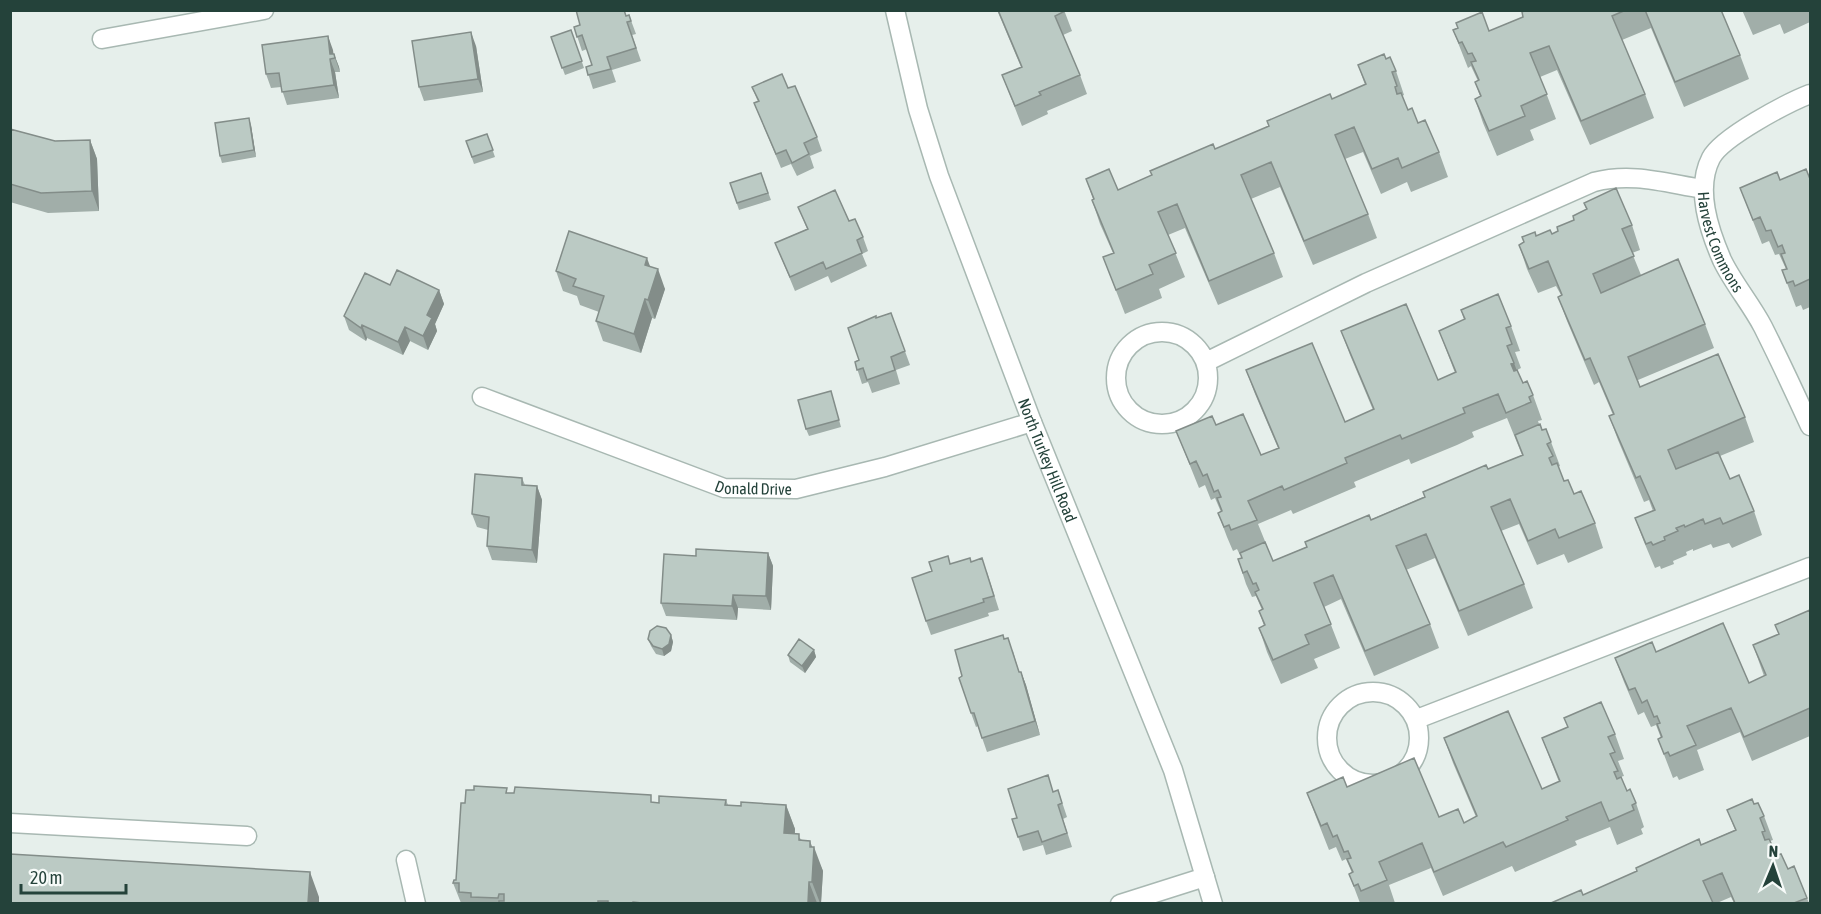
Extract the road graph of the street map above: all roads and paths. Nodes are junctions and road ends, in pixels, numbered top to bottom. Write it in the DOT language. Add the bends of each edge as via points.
graph roads {
  1 [pos="264,10"];
  2 [pos="895,10"];
  3 [pos="102,39"];
  4 [pos="1810,94"];
  5 [pos="1703,189"];
  6 [pos="1206,362"];
  7 [pos="482,397"];
  8 [pos="1032,422"];
  9 [pos="1810,426"];
  10 [pos="1810,567"];
  11 [pos="1417,719"];
  12 [pos="10,823"];
  13 [pos="247,836"];
  14 [pos="406,861"];
  15 [pos="1205,877"];
  16 [pos="416,903"];
  17 [pos="1120,903"];
  18 [pos="1213,903"];
  1 -- 3 [label="street"];
  2 -- 8 [label="street, North Turkey Hill Road" via="918,109 939,176"];
  4 -- 5 [label="street, Harvest Commons" via="1758,120 1725,144 1712,156"];
  5 -- 6 [label="street" via="1628,177 1594,182 1366,283"];
  5 -- 9 [label="street, Harvest Commons" via="1709,224 1723,261 1761,324"];
  6 -- 6 [label="street" via="1187,339 1174,334 1145,336 1132,343 1117,368 1120,397 1138,418 1166,425 1180,421 1202,403 1208,383"];
  7 -- 8 [label="street, Donald Drive" via="723,488 796,489 885,468"];
  8 -- 15 [label="street, North Turkey Hill Road" via="1173,770"];
  10 -- 11 [label="street"];
  11 -- 11 [label="street" via="1420,743 1411,766 1392,781 1368,784 1345,775 1330,756 1327,732 1336,709 1355,694 1379,691 1402,700"];
  12 -- 13 [label="street"];
  14 -- 16 [label="street"];
  15 -- 17 [label="street"];
  15 -- 18 [label="street, North Turkey Hill Road"];
}
